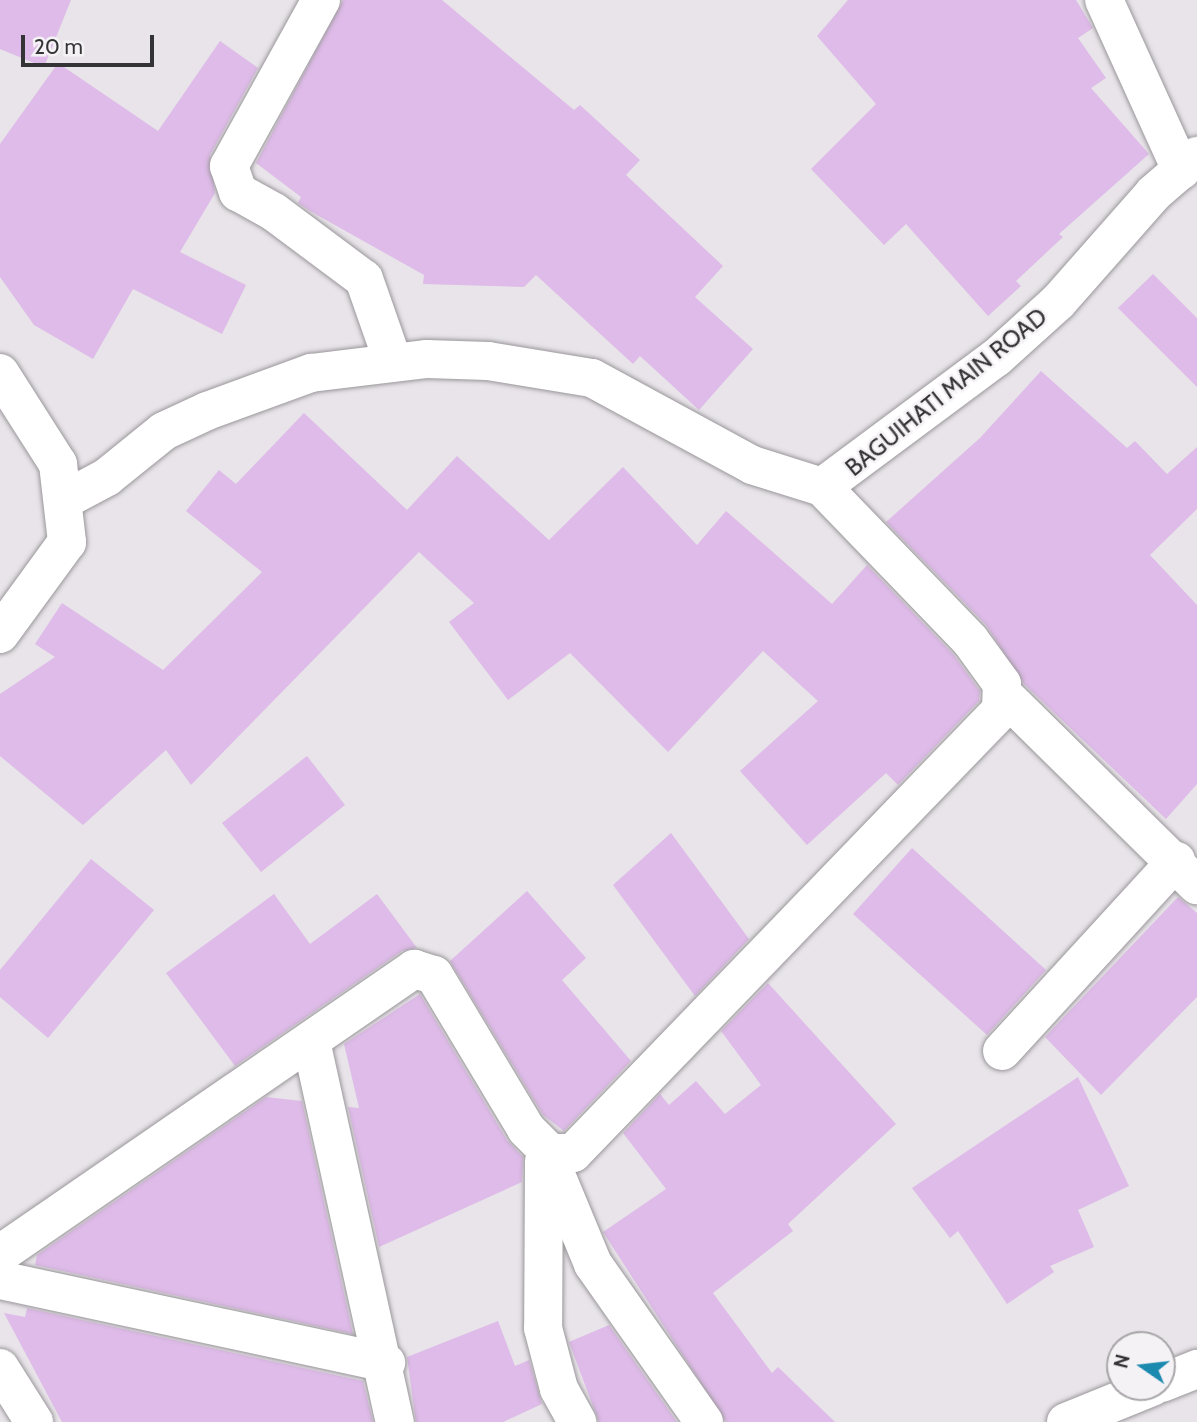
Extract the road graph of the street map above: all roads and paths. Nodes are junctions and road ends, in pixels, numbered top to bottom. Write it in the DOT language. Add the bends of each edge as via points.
graph roads {
  1 [pos="321,0"];
  2 [pos="1104,0"];
  3 [pos="1189,163"];
  4 [pos="393,362"];
  5 [pos="0,373"];
  6 [pos="822,487"];
  7 [pos="64,500"];
  8 [pos="0,634"];
  9 [pos="1004,695"];
  10 [pos="1186,873"];
  11 [pos="311,1041"];
  12 [pos="1002,1051"];
  13 [pos="545,1148"];
  14 [pos="0,1254"];
  15 [pos="0,1280"];
  16 [pos="386,1363"];
  17 [pos="0,1368"];
  18 [pos="1197,1369"];
  19 [pos="1176,1377"];
  20 [pos="1118,1401"];
  21 [pos="34,1422"];
  22 [pos="395,1422"];
  23 [pos="577,1422"];
  24 [pos="704,1422"];
  25 [pos="1066,1422"];
  1 -- 4 [label="street" via="229,166 238,192 274,212 365,279"];
  2 -- 3 [label="street"];
  3 -- 6 [label="street, BAGUIHATI MAIN ROAD" via="1058,302 996,358"];
  4 -- 6 [label="street, BAGUIHATI MAIN ROAD" via="488,361 592,378 752,464"];
  4 -- 7 [label="street, BAGUIHATI MAIN ROAD" via="311,373 207,411 164,431 107,477"];
  5 -- 7 [label="street" via="58,464"];
  6 -- 9 [label="street" via="970,640 1002,684"];
  7 -- 8 [label="street" via="67,542"];
  9 -- 10 [label="street"];
  9 -- 13 [label="street" via="1001,710 573,1153 557,1155"];
  10 -- 12 [label="street"];
  11 -- 13 [label="street" via="414,970 430,971 488,1074"];
  11 -- 14 [label="street"];
  11 -- 16 [label="street"];
  13 -- 23 [label="street" via="543,1328 559,1389"];
  13 -- 24 [label="street" via="593,1264"];
  15 -- 16 [label="street"];
  16 -- 22 [label="street"];
  17 -- 21 [label="street"];
  18 -- 19 [label="street"];
  20 -- 25 [label="street"];
}
